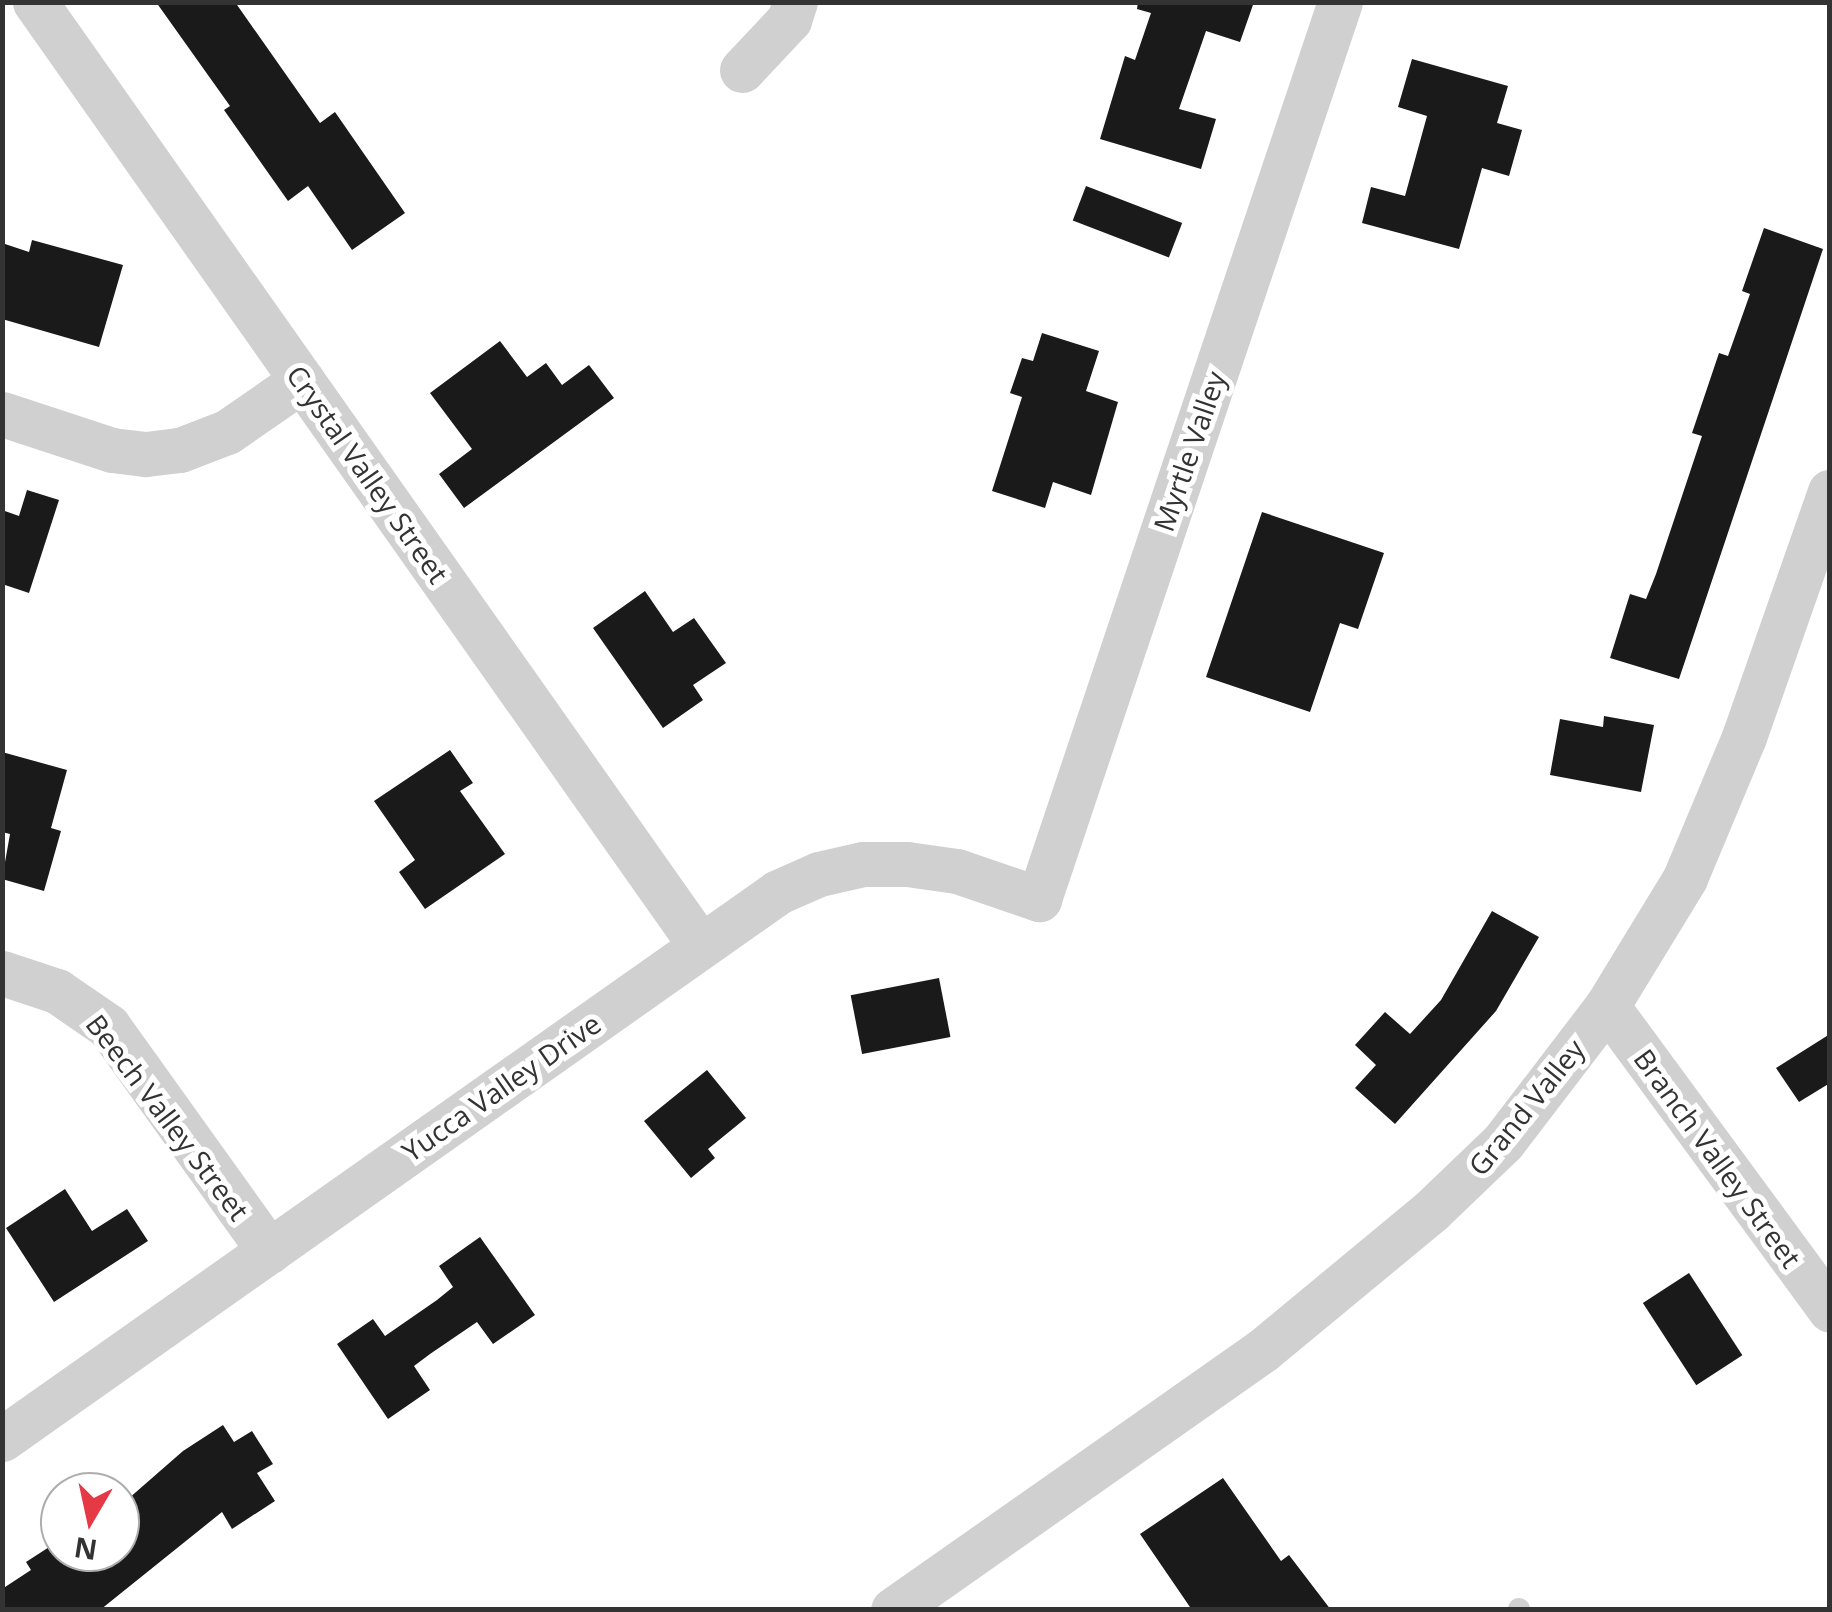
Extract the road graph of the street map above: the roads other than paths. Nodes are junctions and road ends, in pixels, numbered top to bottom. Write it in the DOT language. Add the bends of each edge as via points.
graph roads {
  1 [pos="35,2"];
  2 [pos="796,2"];
  3 [pos="1340,2"];
  4 [pos="742,70"];
  5 [pos="302,380"];
  6 [pos="2,414"];
  7 [pos="1830,492"];
  8 [pos="1038,899"];
  9 [pos="700,946"];
  10 [pos="2,973"];
  11 [pos="1607,1006"];
  12 [pos="269,1252"];
  13 [pos="1830,1310"];
  14 [pos="2,1439"];
  15 [pos="893,1610"];
  1 -- 5 [label="street, Crystal Valley Street"];
  2 -- 4 [label="street" via="789,20"];
  3 -- 8 [label="street, Myrtle Valley"];
  5 -- 6 [label="street" via="228,432 146,454 112,450"];
  5 -- 9 [label="street, Crystal Valley Street"];
  7 -- 11 [label="street, Grand Valley" via="1744,737 1685,878"];
  8 -- 9 [label="street, Yucca Valley Drive" via="957,872 863,864 778,892"];
  9 -- 12 [label="street, Yucca Valley Drive"];
  10 -- 12 [label="street, Beech Valley Street" via="57,991 108,1026"];
  11 -- 13 [label="street, Branch Valley Street"];
  11 -- 15 [label="street, Grand Valley" via="1503,1142 1432,1210 1263,1350"];
  12 -- 14 [label="street, Yucca Valley Drive"];
}
